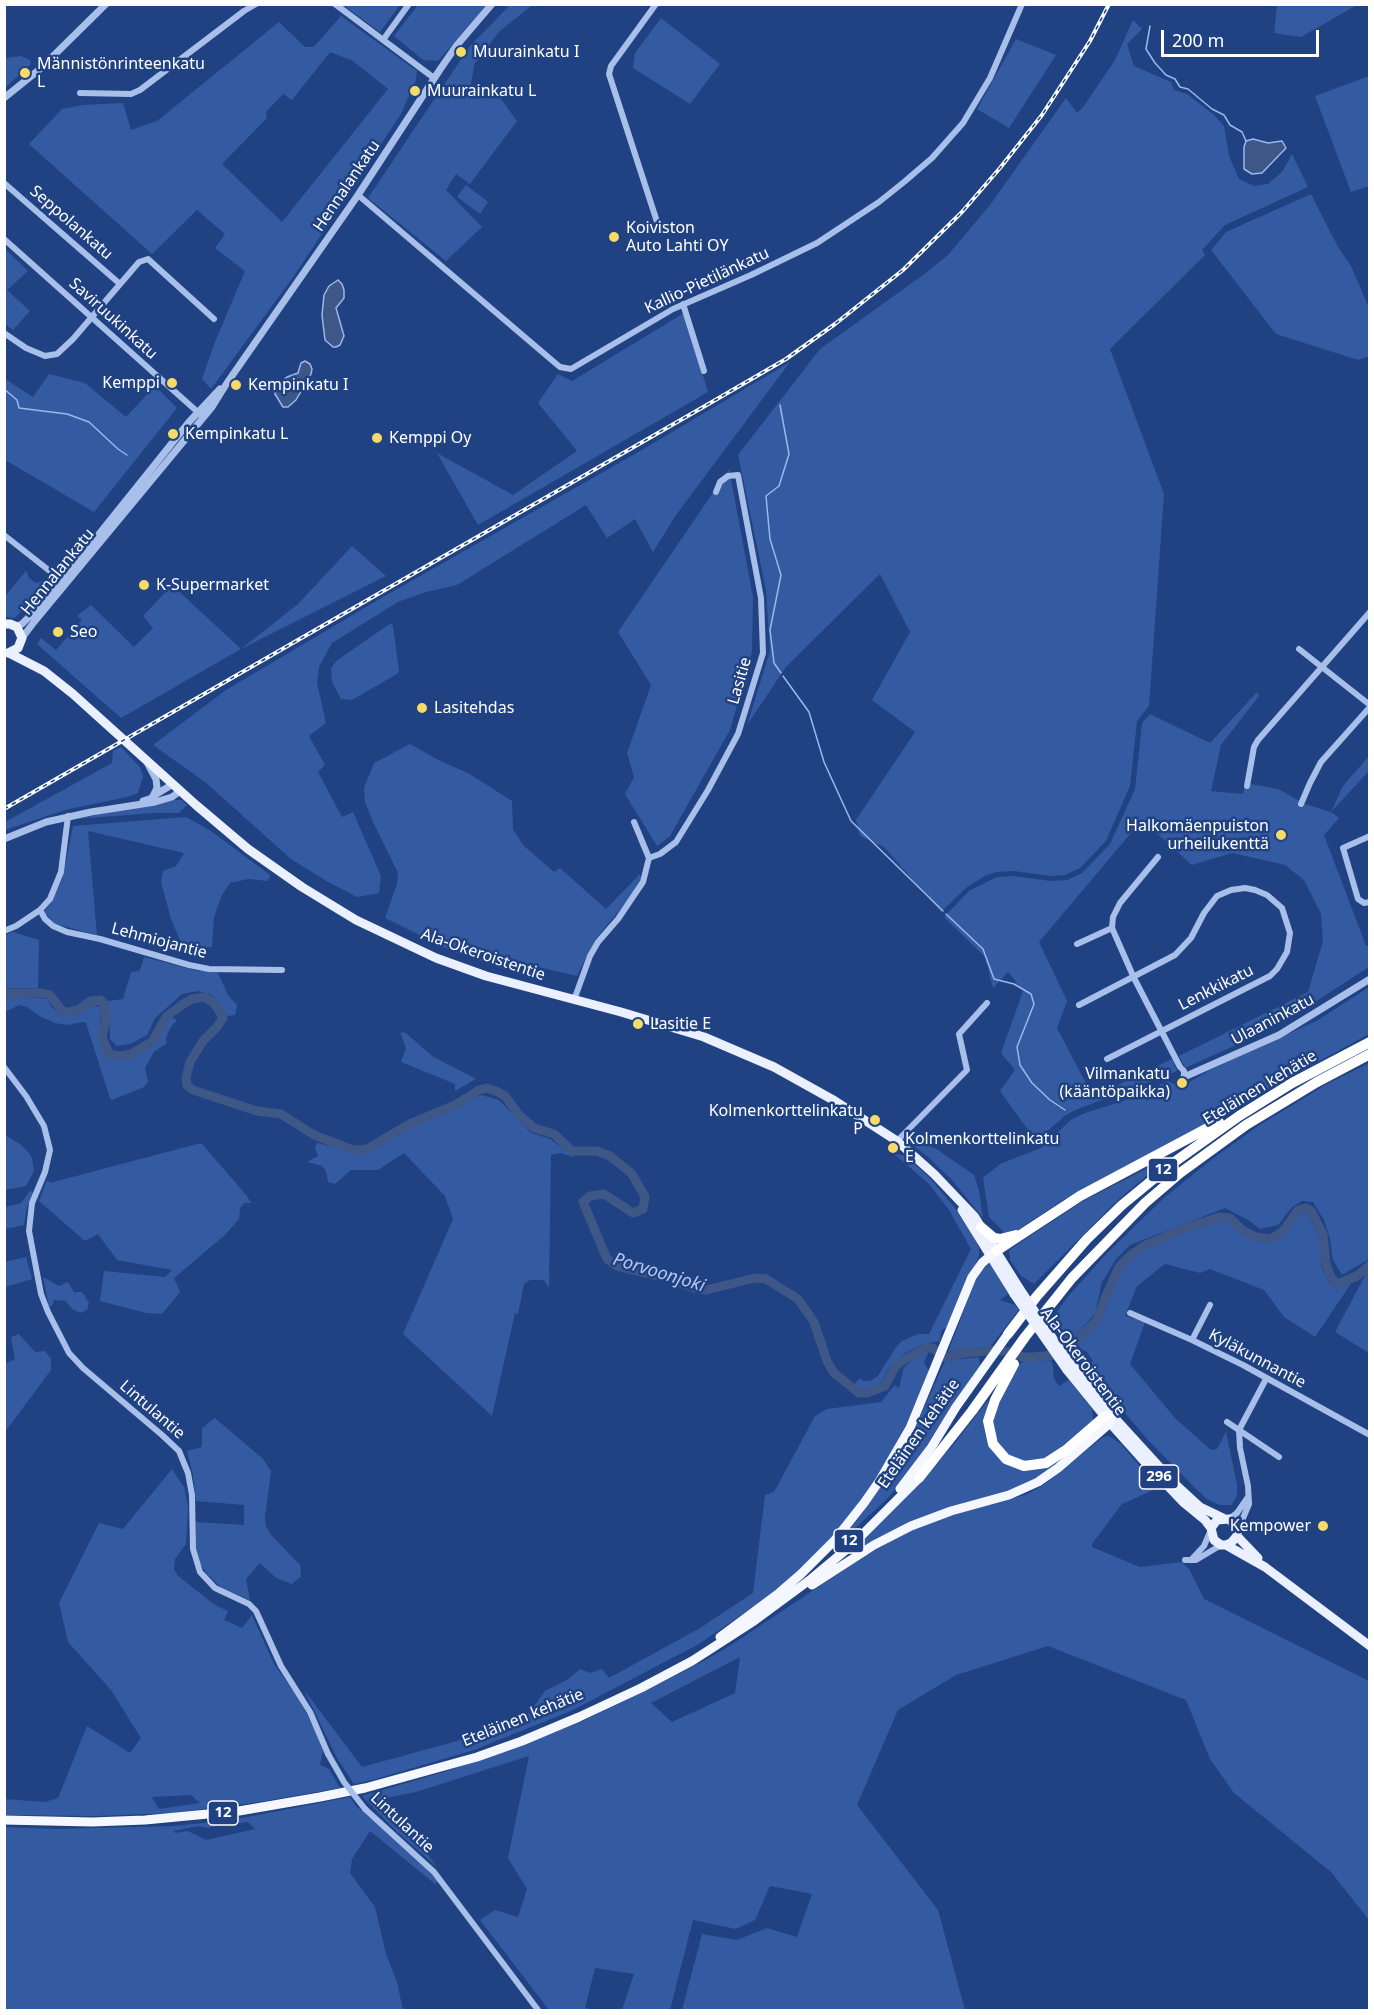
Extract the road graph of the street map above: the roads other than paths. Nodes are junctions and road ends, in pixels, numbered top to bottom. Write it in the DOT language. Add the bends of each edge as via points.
graph roads {
  1 [pos="106,4"];
  2 [pos="255,4"];
  3 [pos="335,4"];
  4 [pos="408,4"];
  5 [pos="492,4"];
  6 [pos="656,4"];
  7 [pos="1022,4"];
  8 [pos="383,40"];
  9 [pos="434,78"];
  10 [pos="80,93"];
  11 [pos="4,98"];
  12 [pos="4,183"];
  13 [pos="358,195"];
  14 [pos="660,231"];
  15 [pos="4,239"];
  16 [pos="120,284"];
  17 [pos="683,304"];
  18 [pos="91,318"];
  19 [pos="214,319"];
  20 [pos="4,333"];
  21 [pos="704,371"];
  22 [pos="200,415"];
  23 [pos="716,492"];
  24 [pos="4,535"];
  25 [pos="64,583"];
  26 [pos="1370,612"];
  27 [pos="4,624"];
  28 [pos="16,627"];
  29 [pos="21,642"];
  30 [pos="1299,649"];
  31 [pos="7,652"];
  32 [pos="1321,666"];
  33 [pos="44,671"];
  34 [pos="1370,706"];
  35 [pos="141,755"];
  36 [pos="1247,786"];
  37 [pos="177,788"];
  38 [pos="152,798"];
  39 [pos="135,804"];
  40 [pos="1301,804"];
  41 [pos="68,816"];
  42 [pos="634,822"];
  43 [pos="1370,836"];
  44 [pos="4,839"];
  45 [pos="1158,857"];
  46 [pos="649,858"];
  47 [pos="1367,903"];
  48 [pos="40,910"];
  49 [pos="1112,928"];
  50 [pos="4,931"];
  51 [pos="1077,944"];
  52 [pos="282,969"];
  53 [pos="1134,978"];
  54 [pos="1370,979"];
  55 [pos="574,1000"];
  56 [pos="987,1002"];
  57 [pos="1079,1005"];
  58 [pos="1162,1031"];
  59 [pos="1370,1042"];
  60 [pos="1354,1050"];
  61 [pos="1370,1054"];
  62 [pos="1107,1059"];
  63 [pos="4,1067"];
  64 [pos="1184,1077"];
  65 [pos="897,1142"];
  66 [pos="952,1193"];
  67 [pos="981,1227"];
  68 [pos="1028,1230"];
  69 [pos="993,1253"];
  70 [pos="1210,1305"];
  71 [pos="1130,1312"];
  72 [pos="1008,1334"];
  73 [pos="1192,1340"];
  74 [pos="1008,1368"];
  75 [pos="1266,1379"];
  76 [pos="1108,1418"];
  77 [pos="1227,1422"];
  78 [pos="1239,1430"];
  79 [pos="1370,1435"];
  80 [pos="1279,1457"];
  81 [pos="919,1478"];
  82 [pos="1248,1497"];
  83 [pos="1226,1519"];
  84 [pos="1211,1530"];
  85 [pos="1237,1533"];
  86 [pos="1223,1545"];
  87 [pos="1265,1567"];
  88 [pos="712,1646"];
  89 [pos="1370,1646"];
  90 [pos="4,1820"];
  91 [pos="538,2010"];
  1 -- 11 [label="street" via="40,69"];
  2 -- 10 [label="street" via="140,90 131,94"];
  3 -- 8 [label="street"];
  4 -- 8 [label="street"];
  5 -- 9 [label="street, Hennalankatu"];
  6 -- 14 [label="street" via="609,74"];
  7 -- 17 [label="street, Kallio-Pietilänkatu" via="990,78 963,123 932,158 879,201 817,243"];
  8 -- 9 [label="street"];
  9 -- 13 [label="street, Hennalankatu"];
  12 -- 16 [label="street, Seppolankatu"];
  13 -- 17 [label="street, Kallio-Pietilänkatu" via="560,367 576,367"];
  13 -- 22 [label="street, Hennalankatu" via="227,384"];
  15 -- 18 [label="street, Saviruukinkatu"];
  16 -- 18 [label="street"];
  16 -- 19 [label="street" via="139,262 148,259"];
  17 -- 21 [label="street"];
  18 -- 20 [label="street" via="74,339 51,356 26,348"];
  18 -- 22 [label="street, Saviruukinkatu"];
  22 -- 25 [label="street, Hennalankatu"];
  23 -- 46 [label="street, Lasitie" via="720,482 738,475 761,597 763,653 738,734 708,790 676,842"];
  24 -- 25 [label="street"];
  25 -- 28 [label="street, Hennalankatu"];
  25 -- 29 [label="street, Hennalankatu"];
  26 -- 32 [label="street"];
  27 -- 28 [label="main road"];
  28 -- 29 [label="main road, Ala-Okeroistentie"];
  29 -- 31 [label="main road" via="15,651"];
  29 -- 33 [label="main road, Ala-Okeroistentie"];
  30 -- 32 [label="street"];
  31 -- 33 [label="main road, Ala-Okeroistentie"];
  32 -- 34 [label="street"];
  32 -- 36 [label="street" via="1258,740"];
  33 -- 35 [label="main road, Ala-Okeroistentie"];
  34 -- 40 [label="street" via="1321,762"];
  35 -- 37 [label="main road, Ala-Okeroistentie"];
  35 -- 38 [label="street" via="156,778"];
  37 -- 38 [label="street"];
  37 -- 39 [label="street" via="172,797"];
  37 -- 55 [label="main road, Ala-Okeroistentie" via="266,862 356,920 458,966"];
  38 -- 39 [label="street"];
  39 -- 41 [label="street"];
  41 -- 44 [label="street"];
  41 -- 48 [label="street" via="61,872 50,899"];
  42 -- 46 [label="street"];
  43 -- 47 [label="street" via="1342,848 1358,899"];
  45 -- 49 [label="street" via="1120,903"];
  46 -- 55 [label="street" via="639,890 590,956"];
  48 -- 50 [label="street"];
  48 -- 52 [label="street, Lehmiojantie" via="53,926 67,932 189,965 209,969"];
  49 -- 51 [label="street"];
  49 -- 53 [label="street"];
  53 -- 57 [label="street, Lenkkikatu"];
  53 -- 58 [label="street"];
  53 -- 58 [label="street, Lenkkikatu" via="1183,948 1217,896 1231,890 1255,890 1282,908 1290,933 1287,952 1277,969 1261,982"];
  54 -- 64 [label="street, Ulaaninkatu" via="1279,1035"];
  55 -- 65 [label="main road, Ala-Okeroistentie" via="678,1028 758,1059 835,1101"];
  56 -- 65 [label="street" via="959,1034 967,1070"];
  58 -- 62 [label="street, Lenkkikatu"];
  58 -- 64 [label="street"];
  59 -- 60 [label="highway, Eteläinen kehätie / 12"];
  60 -- 68 [label="highway" via="1080,1196"];
  60 -- 72 [label="highway, Eteläinen kehätie / 12" via="1239,1116 1164,1170 1087,1239"];
  61 -- 74 [label="highway, Eteläinen kehätie / 12" via="1282,1102 1180,1173 1072,1278"];
  63 -- 91 [label="street, Lintulantie, bridge" via="45,1126 50,1149 32,1203 29,1231 41,1294 69,1353 179,1451 192,1495 193,1549 200,1572 215,1588 256,1611 344,1782 365,1809 434,1872"];
  65 -- 66 [label="main road, Ala-Okeroistentie"];
  66 -- 67 [label="main road, Ala-Okeroistentie / 296"];
  66 -- 69 [label="main road, Ala-Okeroistentie / 296"];
  67 -- 68 [label="highway" via="1000,1239"];
  67 -- 69 [label="main road, Ala-Okeroistentie / 296"];
  68 -- 69 [label="highway"];
  69 -- 76 [label="main road, Ala-Okeroistentie / 296, bridge"];
  69 -- 88 [label="highway" via="972,1277 895,1455 848,1525 801,1574"];
  70 -- 73 [label="street"];
  71 -- 73 [label="street, Kyläkunnantie"];
  72 -- 88 [label="highway, Eteläinen kehätie / 12" via="926,1455 885,1506 807,1576"];
  73 -- 75 [label="street, Kyläkunnantie"];
  74 -- 76 [label="highway" via="988,1421 990,1438 1006,1459 1024,1466 1046,1462"];
  74 -- 81 [label="highway, Eteläinen kehätie / 12"];
  75 -- 78 [label="street"];
  75 -- 79 [label="street, Kyläkunnantie"];
  76 -- 83 [label="main road, Ala-Okeroistentie / 296" via="1191,1500"];
  76 -- 84 [label="main road, Ala-Okeroistentie / 296"];
  76 -- 88 [label="highway" via="1058,1468 1038,1482 892,1535 753,1625"];
  77 -- 78 [label="street"];
  78 -- 80 [label="street"];
  78 -- 82 [label="street"];
  81 -- 88 [label="highway, Eteläinen kehätie / 12" via="834,1560 772,1608"];
  82 -- 83 [label="street" via="1238,1513"];
  82 -- 85 [label="street" via="1249,1504"];
  83 -- 84 [label="main road" via="1217,1520"];
  83 -- 85 [label="main road" via="1234,1522"];
  84 -- 86 [label="main road" via="1214,1540"];
  84 -- 86 [label="street" via="1204,1546 1188,1560 1196,1560"];
  85 -- 86 [label="main road" via="1232,1543"];
  85 -- 87 [label="main road"];
  86 -- 87 [label="main road"];
  87 -- 89 [label="main road"];
  88 -- 90 [label="highway, Eteläinen kehätie / 12" via="663,1677 497,1750 320,1797 145,1820"];
}
